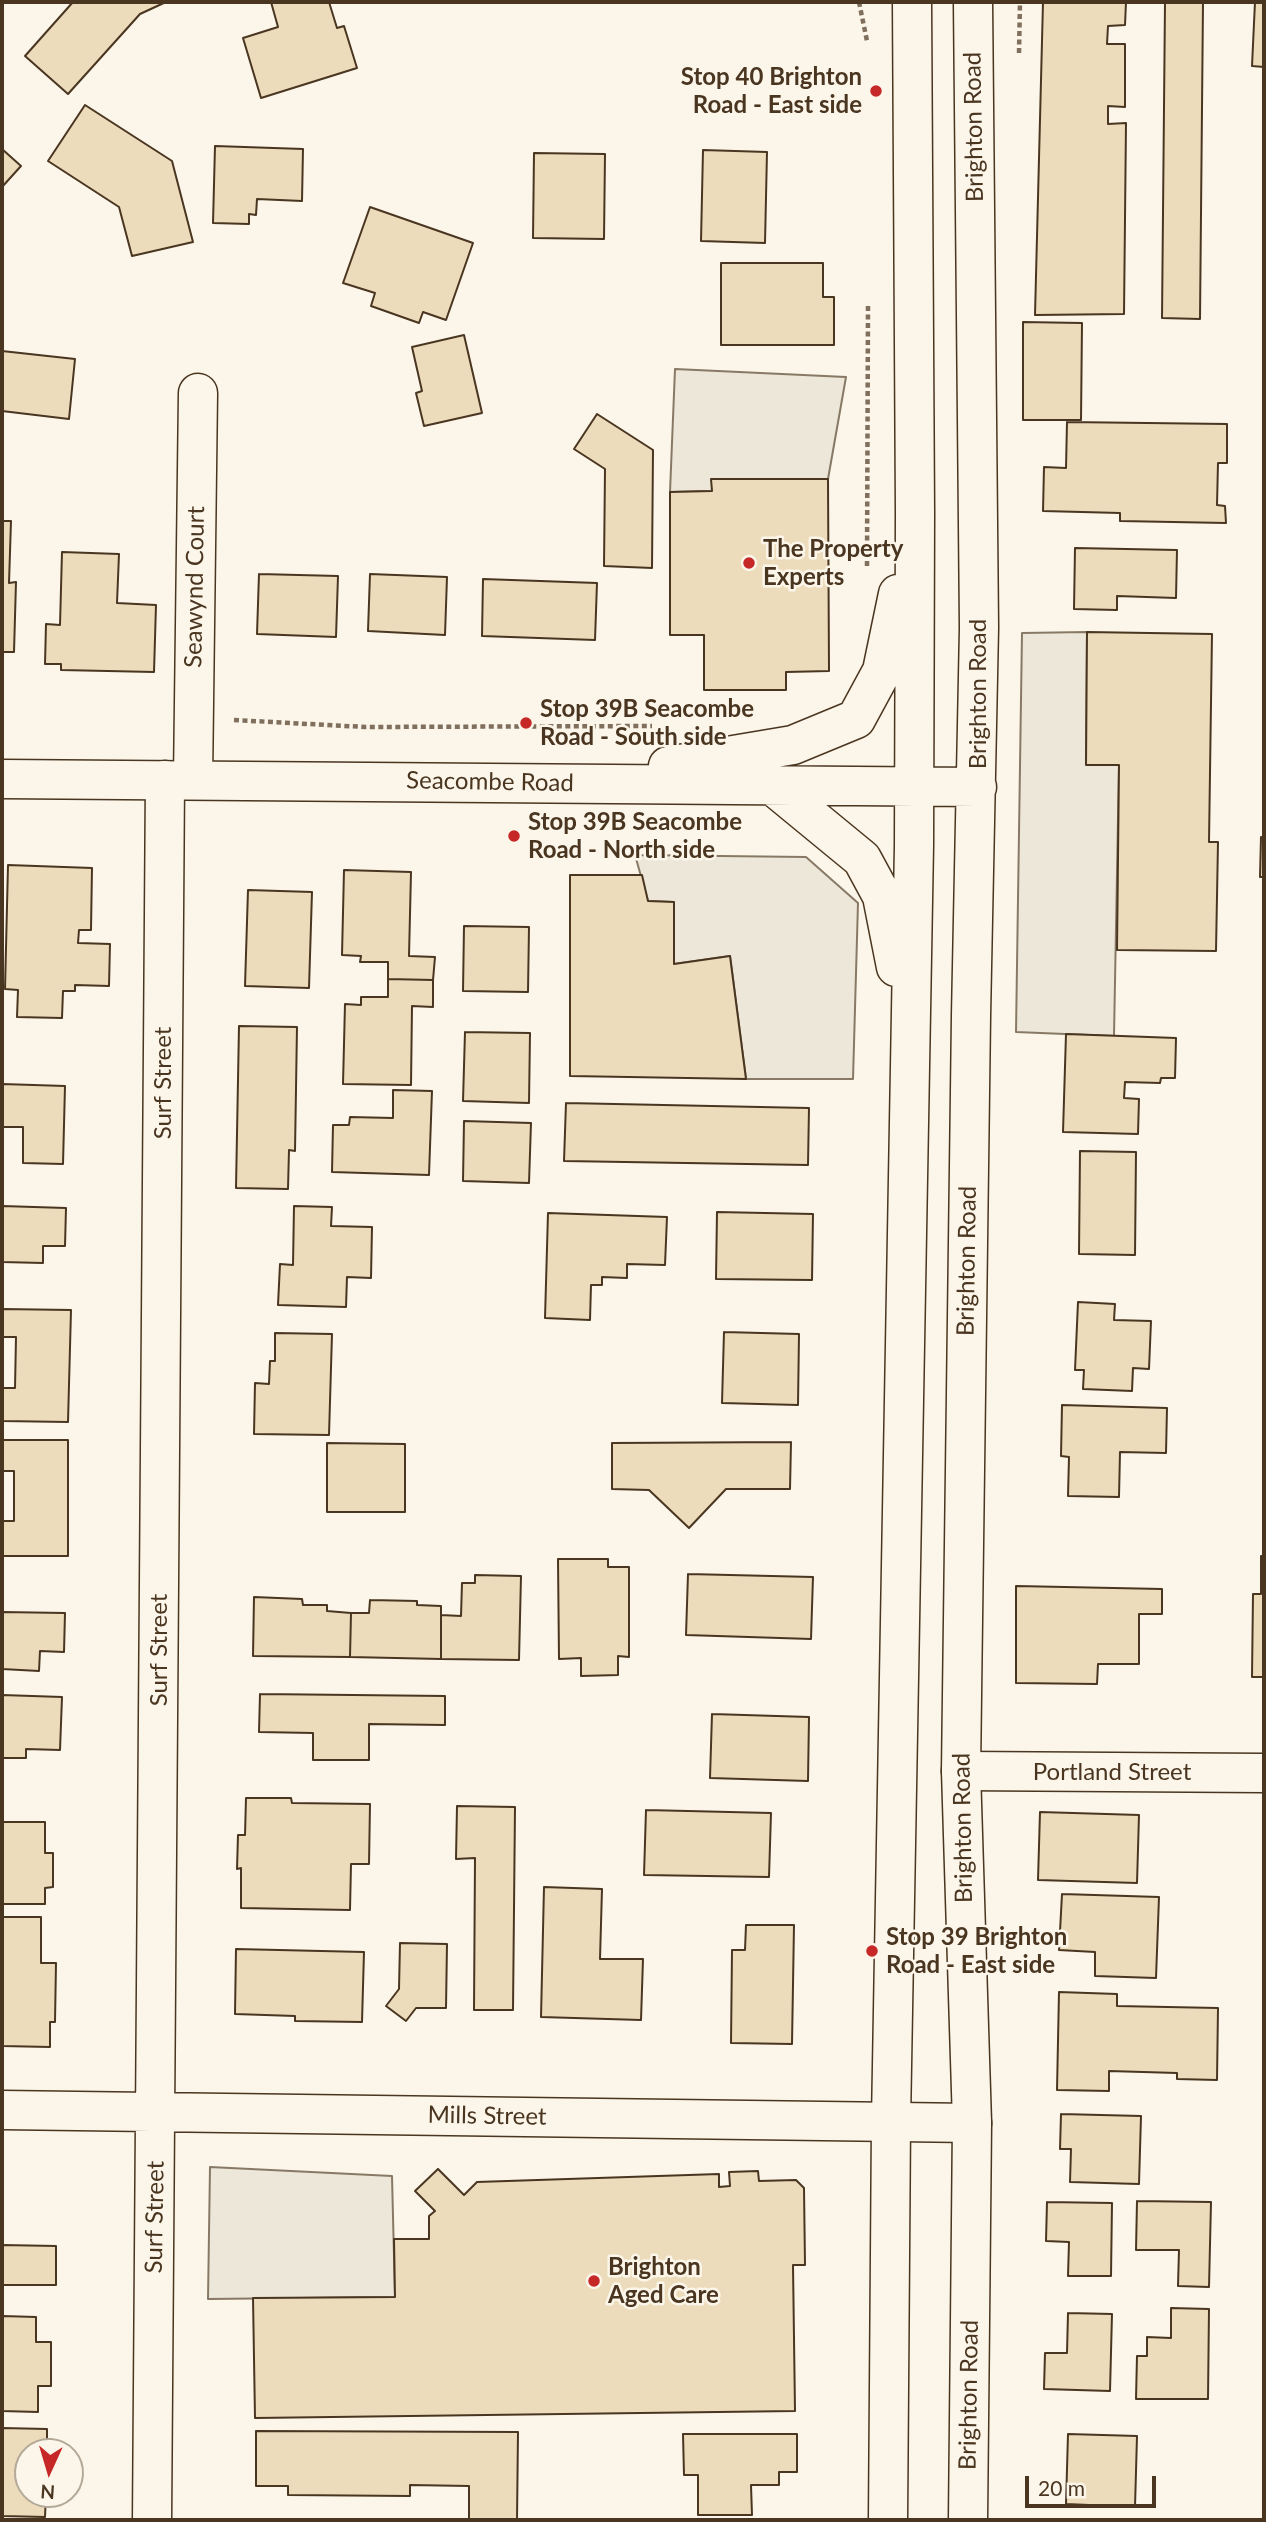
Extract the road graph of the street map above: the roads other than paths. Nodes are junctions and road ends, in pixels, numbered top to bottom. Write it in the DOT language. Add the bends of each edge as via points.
graph roads {
  1 [pos="912,2"];
  2 [pos="973,2"];
  3 [pos="198,393"];
  4 [pos="915,514"];
  5 [pos="2,779"];
  6 [pos="179,780"];
  7 [pos="569,783"];
  8 [pos="772,785"];
  9 [pos="914,787"];
  10 [pos="977,787"];
  11 [pos="911,1048"];
  12 [pos="961,1771"];
  13 [pos="1264,1773"];
  14 [pos="2,2110"];
  15 [pos="156,2112"];
  16 [pos="891,2122"];
  17 [pos="972,2123"];
  18 [pos="152,2520"];
  19 [pos="888,2520"];
  20 [pos="968,2520"];
  1 -- 4 [label="main road"];
  2 -- 10 [label="main road, Brighton Road"];
  3 -- 6 [label="main road, Seawynd Court"];
  4 -- 7 [label="main road" via="882,671 856,719 793,745"];
  4 -- 9 [label="main road"];
  5 -- 6 [label="main road, Seacombe Road"];
  6 -- 7 [label="main road, Seacombe Road"];
  6 -- 15 [label="main road, Surf Street"];
  7 -- 8 [label="main road, Seacombe Road"];
  8 -- 9 [label="main road, Seacombe Road"];
  8 -- 11 [label="main road" via="862,859 883,896"];
  9 -- 10 [label="main road, Seacombe Road"];
  9 -- 11 [label="main road"];
  10 -- 12 [label="main road, Brighton Road"];
  11 -- 16 [label="main road"];
  12 -- 13 [label="main road, Portland Street"];
  12 -- 17 [label="main road, Brighton Road"];
  14 -- 15 [label="main road, Mills Street"];
  15 -- 16 [label="main road, Mills Street"];
  15 -- 18 [label="main road, Surf Street"];
  16 -- 17 [label="main road, Mills Street"];
  16 -- 19 [label="main road"];
  17 -- 20 [label="main road, Brighton Road"];
}
